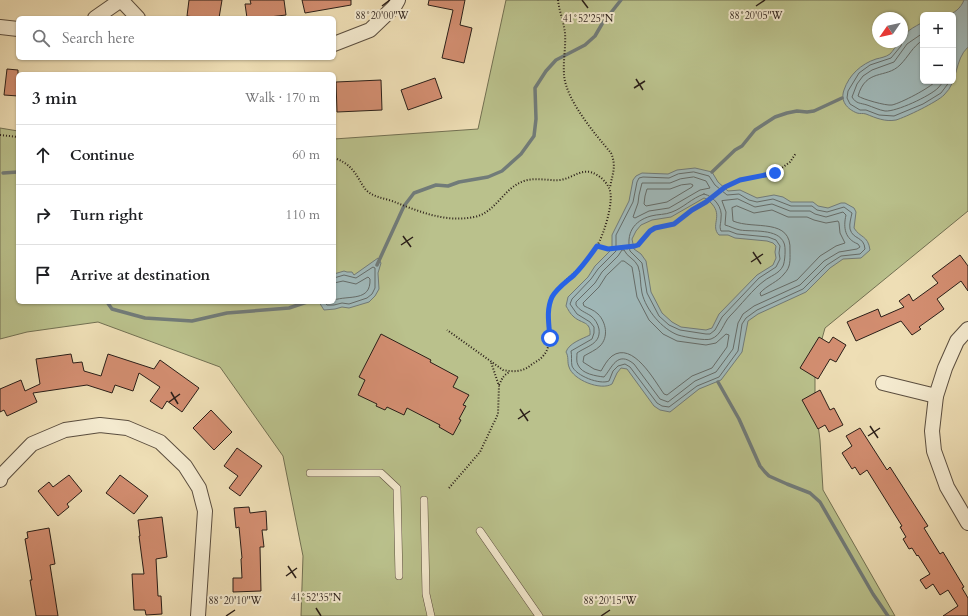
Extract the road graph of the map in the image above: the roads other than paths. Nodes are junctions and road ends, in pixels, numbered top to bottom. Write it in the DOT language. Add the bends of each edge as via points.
graph roads {
  1 [pos="121,0"];
  2 [pos="398,0"];
  3 [pos="98,16"];
  4 [pos="136,16"];
  5 [pos="0,26"];
  6 [pos="16,29"];
  7 [pos="336,43"];
  8 [pos="968,329"];
  9 [pos="883,384"];
  10 [pos="936,396"];
  11 [pos="310,473"];
  12 [pos="0,480"];
  13 [pos="424,500"];
  14 [pos="968,523"];
  15 [pos="480,531"];
  16 [pos="400,576"];
  17 [pos="198,616"];
  18 [pos="431,616"];
  19 [pos="539,616"];
  1 -- 3 [label="street"];
  1 -- 4 [label="street"];
  2 -- 7 [label="street" via="370,30"];
  5 -- 6 [label="street"];
  8 -- 10 [label="street" via="957,341"];
  9 -- 10 [label="street"];
  10 -- 14 [label="street" via="932,431 934,451 947,487"];
  11 -- 16 [label="lane" via="381,473 397,488"];
  12 -- 17 [label="street" via="32,444 65,430 100,425 127,428 160,442 184,466 200,488 205,511"];
  13 -- 18 [label="lane" via="426,594"];
  15 -- 19 [label="lane"];
}
